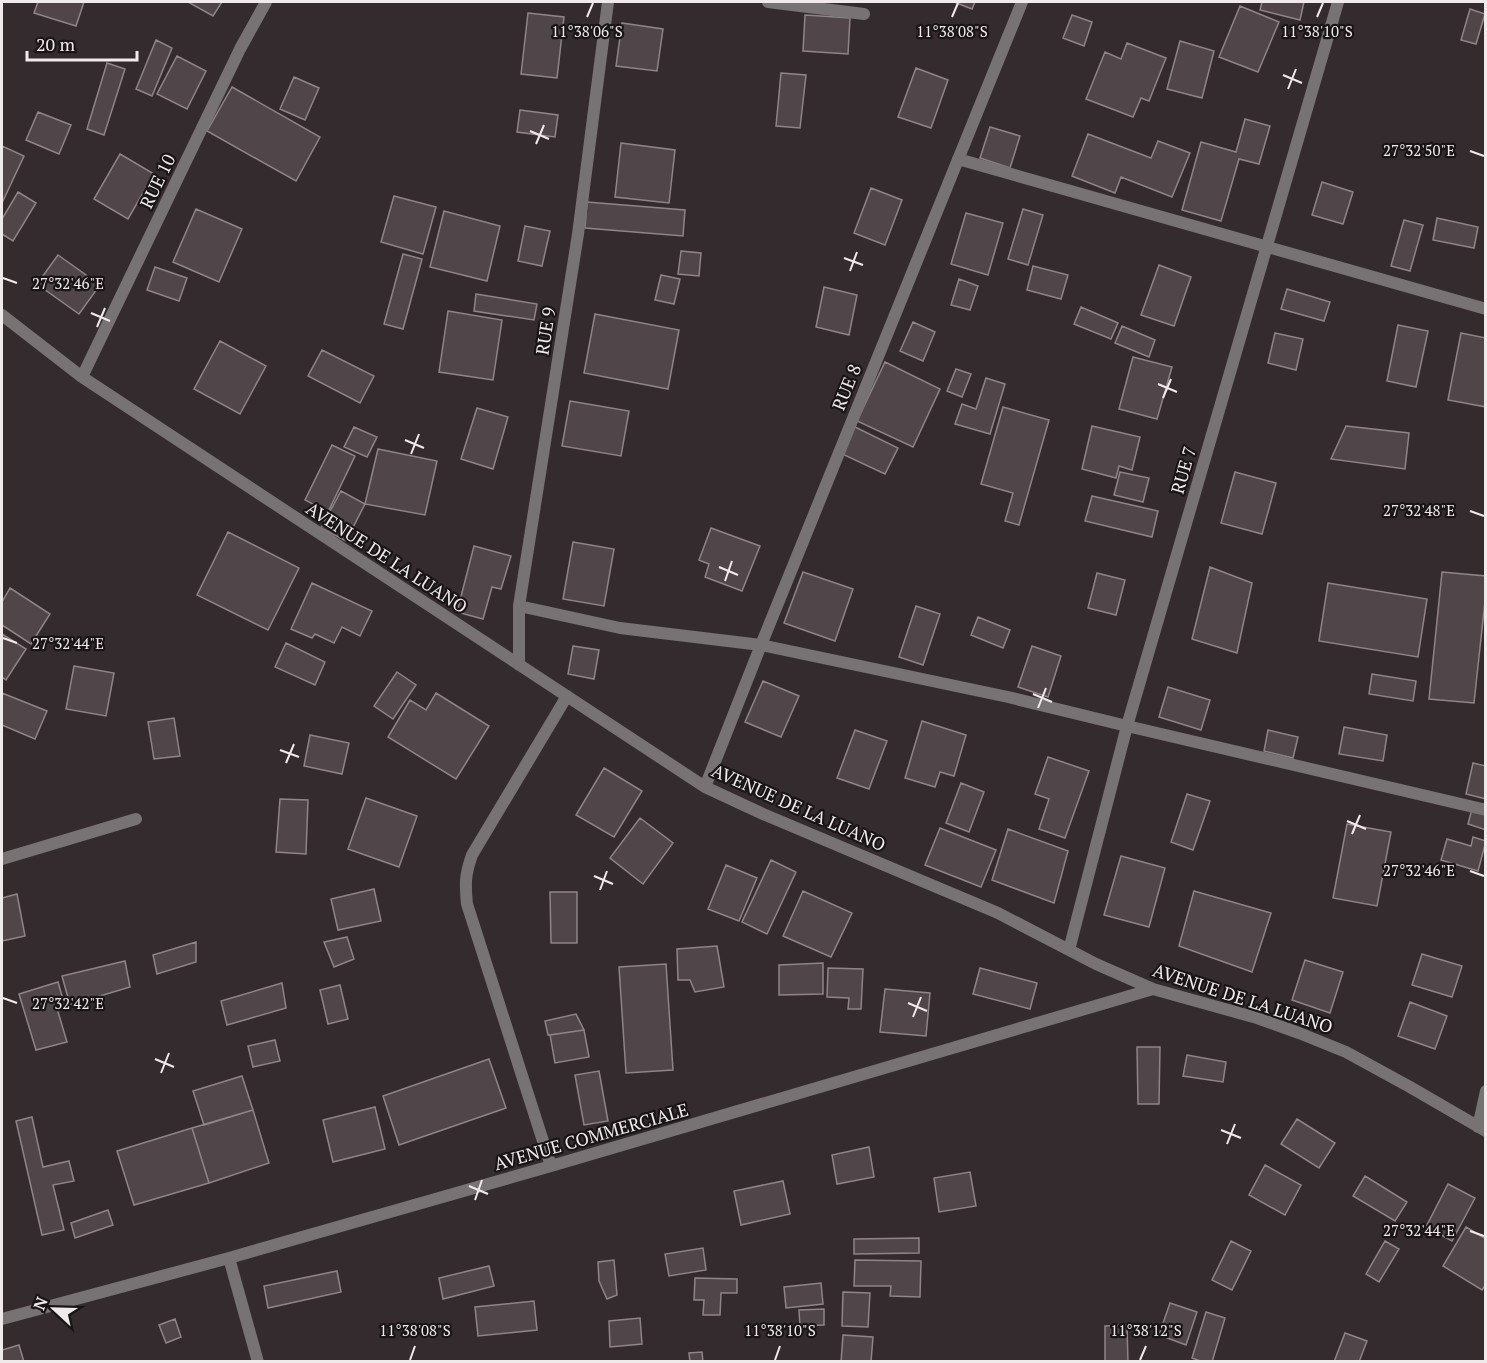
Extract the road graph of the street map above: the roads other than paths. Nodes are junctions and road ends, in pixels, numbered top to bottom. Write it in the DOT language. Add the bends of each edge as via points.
graph roads {
  1 [pos="266,2"];
  2 [pos="608,2"];
  3 [pos="768,2"];
  4 [pos="1022,2"];
  5 [pos="1338,2"];
  6 [pos="864,14"];
  7 [pos="958,159"];
  8 [pos="1266,247"];
  9 [pos="1485,309"];
  10 [pos="2,315"];
  11 [pos="82,377"];
  12 [pos="519,606"];
  13 [pos="761,645"];
  14 [pos="519,665"];
  15 [pos="567,696"];
  16 [pos="1127,726"];
  17 [pos="705,787"];
  18 [pos="1485,810"];
  19 [pos="136,819"];
  20 [pos="2,859"];
  21 [pos="1068,950"];
  22 [pos="1153,989"];
  23 [pos="1485,1091"];
  24 [pos="1482,1129"];
  25 [pos="551,1166"];
  26 [pos="229,1258"];
  27 [pos="2,1319"];
  28 [pos="258,1362"];
  1 -- 11 [label="street, RUE 10"];
  2 -- 12 [label="street, RUE 9" via="578,234"];
  3 -- 6 [label="street"];
  4 -- 7 [label="street, RUE 8"];
  5 -- 8 [label="street, RUE 7"];
  7 -- 8 [label="street"];
  7 -- 13 [label="street, RUE 8"];
  8 -- 9 [label="street"];
  8 -- 16 [label="street, RUE 7"];
  10 -- 11 [label="street, AVENUE DE LA LUANO"];
  11 -- 14 [label="street, AVENUE DE LA LUANO"];
  12 -- 13 [label="street" via="620,628"];
  12 -- 14 [label="street, RUE 9"];
  13 -- 16 [label="street"];
  13 -- 17 [label="street, RUE 8"];
  14 -- 15 [label="street, AVENUE DE LA LUANO"];
  15 -- 17 [label="street, AVENUE DE LA LUANO"];
  15 -- 25 [label="street" via="472,855 465,887 467,904"];
  16 -- 18 [label="street"];
  16 -- 21 [label="street, RUE 7"];
  17 -- 21 [label="street, AVENUE DE LA LUANO" via="998,913"];
  19 -- 20 [label="street"];
  21 -- 22 [label="street, AVENUE DE LA LUANO"];
  22 -- 24 [label="street, AVENUE DE LA LUANO" via="1257,1018 1346,1052"];
  22 -- 25 [label="street, AVENUE COMMERCIALE"];
  23 -- 24 [label="street"];
  25 -- 26 [label="street, AVENUE COMMERCIALE"];
  26 -- 27 [label="street, AVENUE COMMERCIALE"];
  26 -- 28 [label="street"];
}
